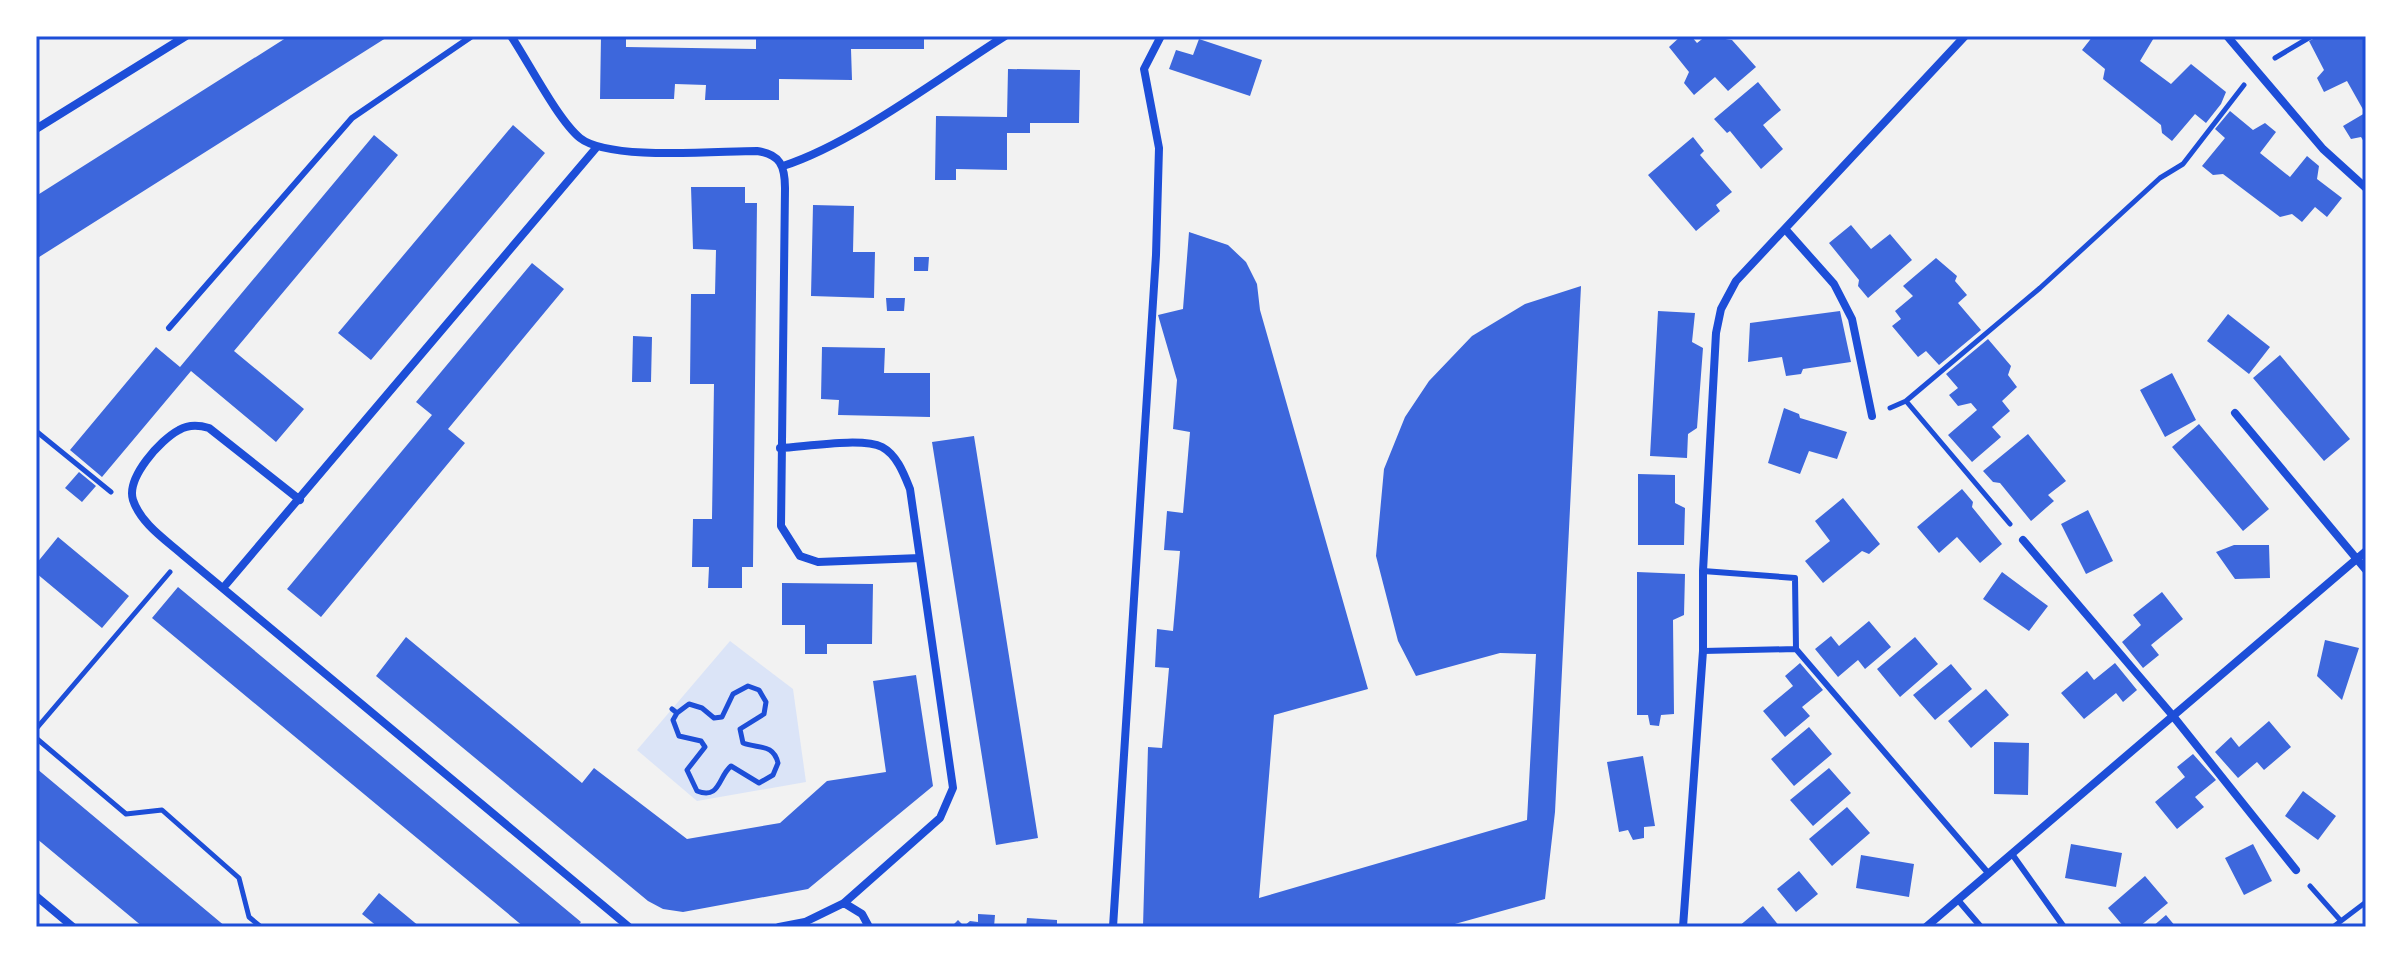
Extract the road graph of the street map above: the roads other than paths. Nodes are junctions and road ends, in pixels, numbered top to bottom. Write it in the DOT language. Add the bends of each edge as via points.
graph roads {
  1 [pos="186,36"];
  2 [pos="472,36"];
  3 [pos="511,36"];
  4 [pos="1005,36"];
  5 [pos="1161,36"];
  6 [pos="1965,36"];
  7 [pos="2227,36"];
  8 [pos="36,129"];
  9 [pos="596,148"];
  10 [pos="783,166"];
  11 [pos="2366,188"];
  12 [pos="1786,230"];
  13 [pos="169,328"];
  14 [pos="2235,413"];
  15 [pos="1872,416"];
  16 [pos="780,448"];
  17 [pos="300,500"];
  18 [pos="2023,540"];
  19 [pos="2366,551"];
  20 [pos="920,558"];
  21 [pos="2357,559"];
  22 [pos="2366,570"];
  23 [pos="1703,571"];
  24 [pos="223,588"];
  25 [pos="1796,649"];
  26 [pos="1703,651"];
  27 [pos="2173,716"];
  28 [pos="2012,854"];
  29 [pos="2296,870"];
  30 [pos="1989,874"];
  31 [pos="36,896"];
  32 [pos="1958,900"];
  33 [pos="844,903"];
  34 [pos="73,927"];
  35 [pos="629,927"];
  36 [pos="779,927"];
  37 [pos="869,927"];
  38 [pos="1113,927"];
  39 [pos="1683,927"];
  40 [pos="1926,927"];
  41 [pos="1981,927"];
  42 [pos="2064,927"];
  1 -- 8 [label="street"];
  2 -- 13 [label="lane" via="352,118"];
  3 -- 9 [label="street" via="573,132"];
  4 -- 10 [label="street" via="844,137"];
  5 -- 38 [label="street" via="1144,69 1159,148 1156,255"];
  6 -- 12 [label="street"];
  7 -- 11 [label="street" via="2323,149"];
  9 -- 10 [label="street" via="757,151 770,153"];
  9 -- 17 [label="street"];
  10 -- 16 [label="street"];
  12 -- 15 [label="street" via="1834,284 1852,319"];
  12 -- 23 [label="street" via="1736,281 1721,309"];
  14 -- 21 [label="street"];
  16 -- 20 [label="street" via="864,443 887,451 910,489"];
  16 -- 20 [label="street" via="781,526 800,556 818,562"];
  17 -- 24 [label="street"];
  17 -- 24 [label="street" via="209,428 195,424 165,440 132,485 132,497 149,525"];
  18 -- 27 [label="street"];
  19 -- 21 [label="street"];
  20 -- 33 [label="street" via="953,788 940,818"];
  21 -- 22 [label="street"];
  21 -- 27 [label="street"];
  23 -- 25 [label="lane" via="1795,578"];
  23 -- 26 [label="street"];
  24 -- 35 [label="street"];
  25 -- 26 [label="lane"];
  25 -- 30 [label="lane"];
  26 -- 39 [label="street"];
  27 -- 28 [label="street"];
  27 -- 29 [label="street"];
  28 -- 30 [label="street"];
  28 -- 42 [label="lane"];
  30 -- 32 [label="street"];
  31 -- 34 [label="street"];
  32 -- 40 [label="street"];
  32 -- 41 [label="lane"];
  33 -- 36 [label="street" via="805,922"];
  33 -- 37 [label="street" via="862,914"];
}
